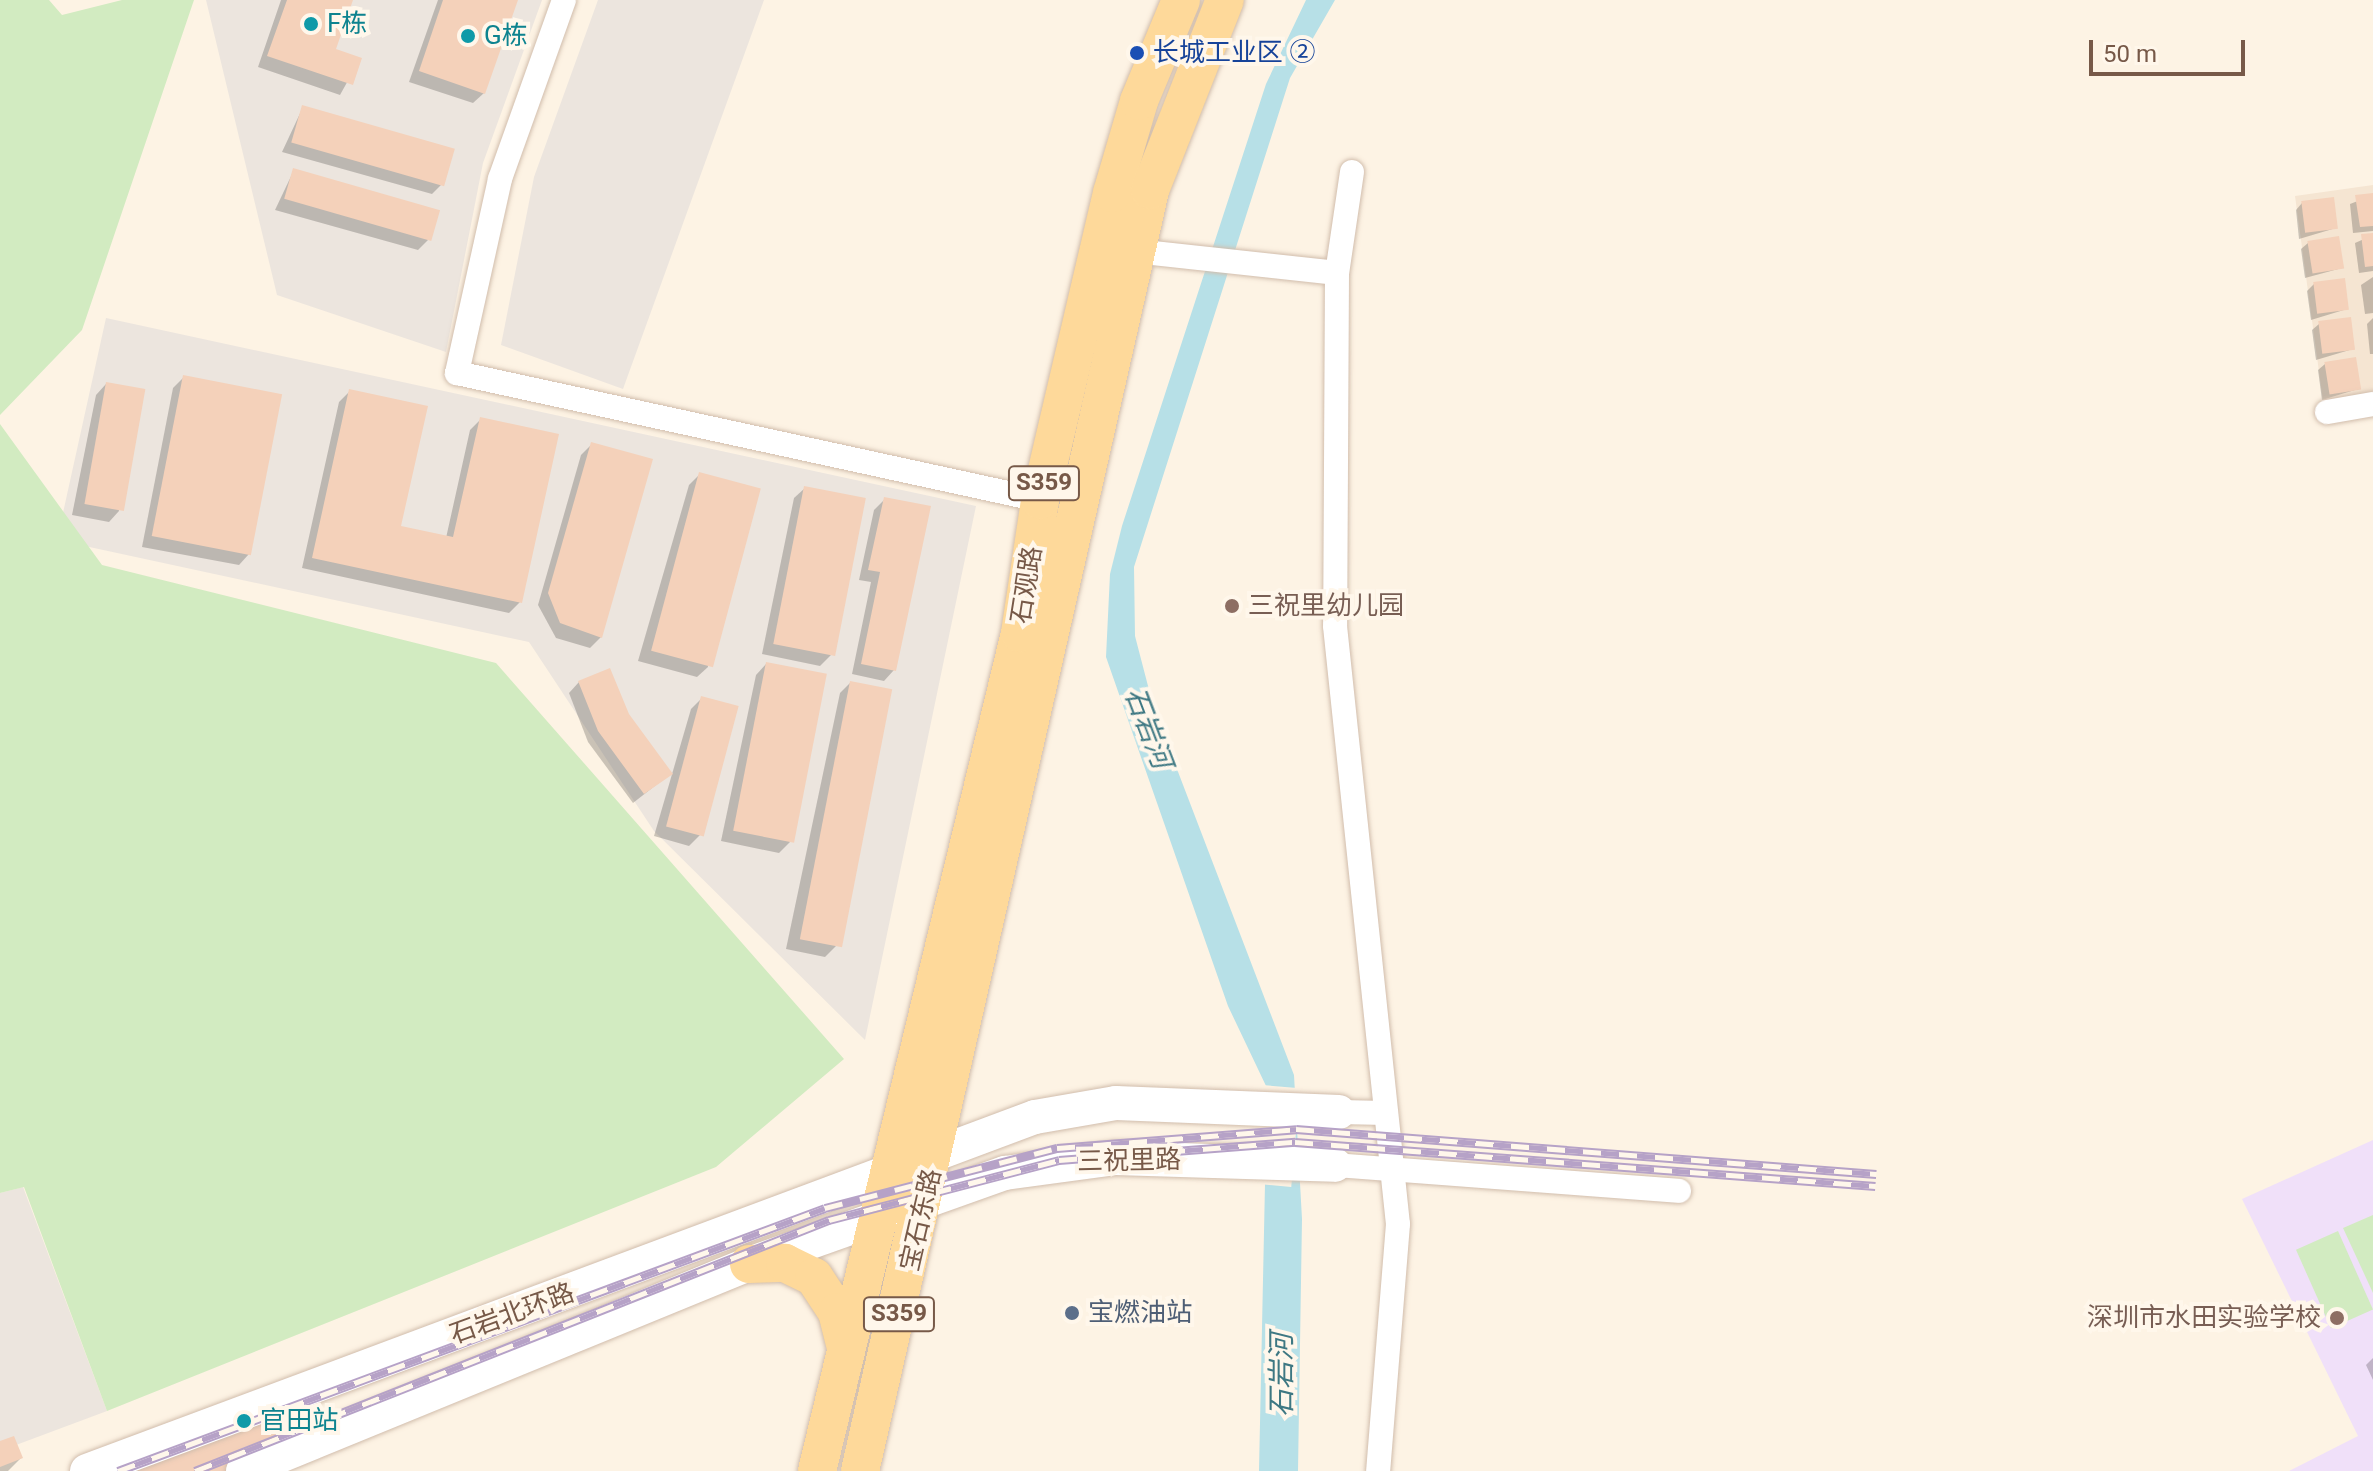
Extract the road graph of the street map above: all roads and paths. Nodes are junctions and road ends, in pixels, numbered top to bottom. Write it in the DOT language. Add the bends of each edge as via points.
graph roads {
  1 [pos="564,0"];
  2 [pos="1181,0"];
  3 [pos="1225,0"];
  4 [pos="1352,172"];
  5 [pos="1135,251"];
  6 [pos="1337,273"];
  7 [pos="2373,404"];
  8 [pos="2327,412"];
  9 [pos="1040,500"];
  10 [pos="1329,1112"];
  11 [pos="1386,1113"];
  12 [pos="936,1156"];
  13 [pos="1327,1164"];
  14 [pos="1393,1169"];
  15 [pos="889,1175"];
  16 [pos="1679,1191"];
  17 [pos="927,1197"];
  18 [pos="879,1214"];
  19 [pos="749,1264"];
  20 [pos="845,1344"];
  21 [pos="87,1471"];
  22 [pos="243,1471"];
  23 [pos="817,1471"];
  24 [pos="860,1471"];
  25 [pos="1378,1471"];
  1 -- 9 [label="street" via="500,179 457,373"];
  2 -- 9 [label="main road, 石观路 / S359" via="1139,101 1112,193"];
  3 -- 5 [label="main road, 石观路" via="1174,113"];
  4 -- 6 [label="street"];
  5 -- 6 [label="street"];
  5 -- 12 [label="main road, 石观路 / S359"];
  6 -- 11 [label="street" via="1337,688"];
  7 -- 8 [label="street"];
  9 -- 15 [label="main road, 石观路 / S359" via="1020,633"];
  10 -- 11 [label="street"];
  10 -- 12 [label="main road, 三祝里路" via="1078,1108"];
  11 -- 14 [label="street"];
  12 -- 15 [label="main road, 石岩北环路"];
  12 -- 17 [label="main road, 宝石东路 / S359"];
  13 -- 14 [label="street"];
  13 -- 17 [label="main road, 三祝里路" via="1072,1161"];
  14 -- 16 [label="street"];
  14 -- 25 [label="street" via="1398,1224"];
  15 -- 18 [label="main road, 宝石东路 / S359"];
  15 -- 21 [label="main road, 石岩北环路"];
  17 -- 18 [label="main road, 石岩北环路"];
  17 -- 24 [label="main road, 宝石东路 / S359"];
  18 -- 19 [label="main road, 石岩北环路"];
  18 -- 20 [label="main road, 宝石东路 / S359"];
  19 -- 20 [label="main road" via="785,1263 814,1277 837,1312"];
  19 -- 22 [label="main road, 石岩北环路"];
  20 -- 23 [label="main road, 宝石东路 / S359"];
}
